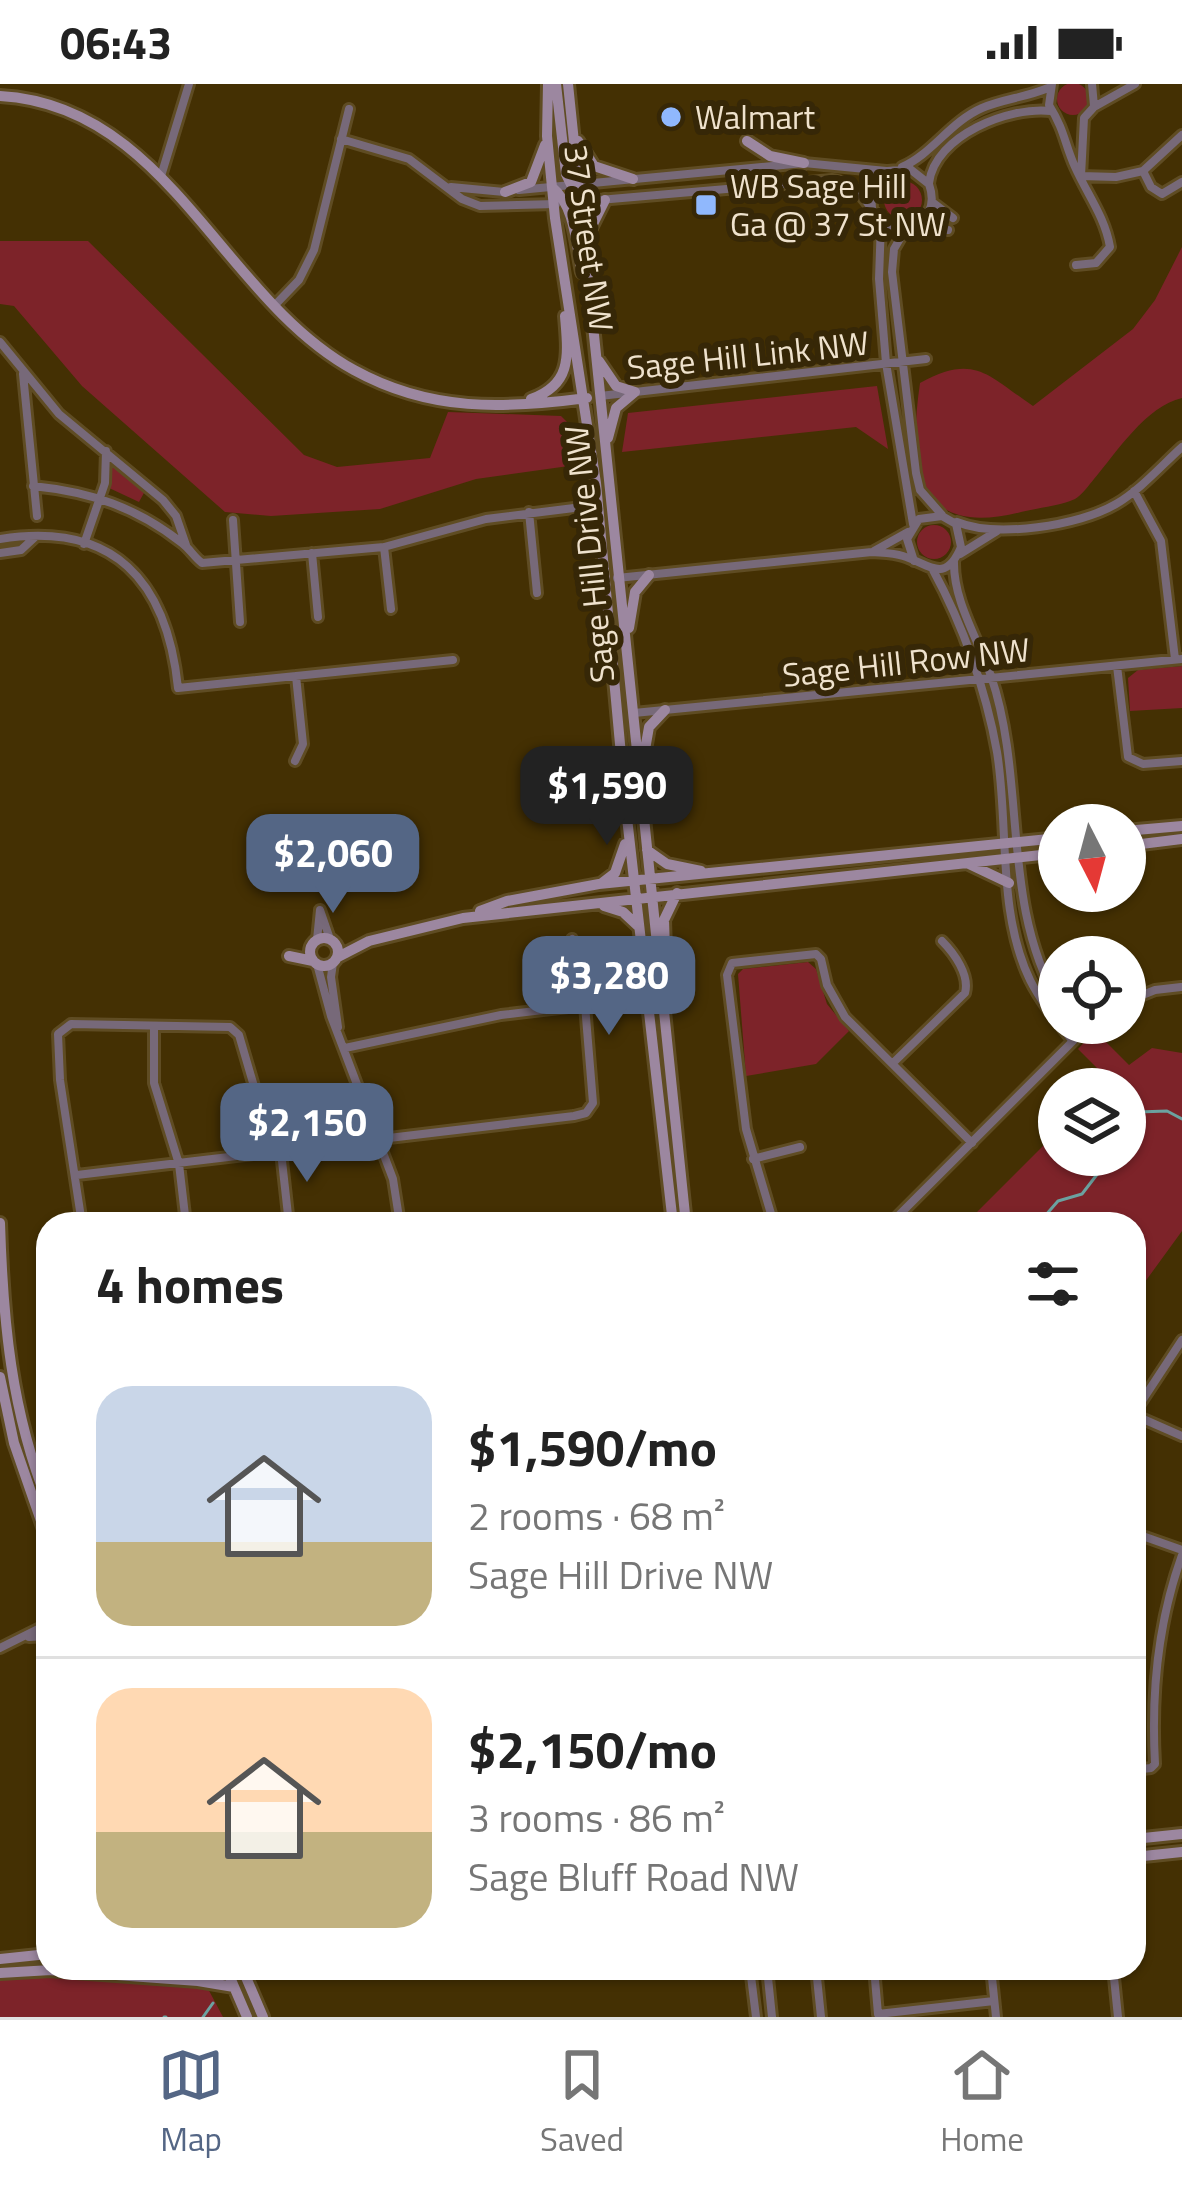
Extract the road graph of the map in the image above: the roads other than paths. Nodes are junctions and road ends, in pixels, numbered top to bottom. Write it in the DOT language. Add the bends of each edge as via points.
graph roads {
  1 [pos="189,84"];
  2 [pos="552,84"];
  3 [pos="568,84"];
  4 [pos="1092,84"];
  5 [pos="1135,84"];
  6 [pos="1051,86"];
  7 [pos="0,97"];
  8 [pos="1094,107"];
  9 [pos="349,109"];
  10 [pos="1056,115"];
  11 [pos="1084,118"];
  12 [pos="572,126"];
  13 [pos="1182,135"];
  14 [pos="547,136"];
  15 [pos="341,139"];
  16 [pos="747,142"];
  17 [pos="803,163"];
  18 [pos="902,167"];
  19 [pos="888,171"];
  20 [pos="1143,171"];
  21 [pos="1081,176"];
  22 [pos="160,178"];
  23 [pos="633,179"];
  24 [pos="1182,182"];
  25 [pos="929,184"];
  26 [pos="574,185"];
  27 [pos="451,187"];
  28 [pos="552,187"];
  29 [pos="505,192"];
  30 [pos="605,200"];
  31 [pos="580,202"];
  32 [pos="932,202"];
  33 [pos="559,204"];
  34 [pos="872,209"];
  35 [pos="953,218"];
  36 [pos="880,222"];
  37 [pos="919,224"];
  38 [pos="905,230"];
  39 [pos="948,230"];
  40 [pos="585,245"];
  41 [pos="1076,265"];
  42 [pos="562,271"];
  43 [pos="274,306"];
  44 [pos="592,322"];
  45 [pos="0,342"];
  46 [pos="595,352"];
  47 [pos="926,359"];
  48 [pos="902,362"];
  49 [pos="886,363"];
  50 [pos="23,372"];
  51 [pos="635,392"];
  52 [pos="599,396"];
  53 [pos="583,398"];
  54 [pos="49,403"];
  55 [pos="502,408"];
  56 [pos="27,412"];
  57 [pos="588,438"];
  58 [pos="1182,448"];
  59 [pos="106,449"];
  60 [pos="605,454"];
  61 [pos="33,486"];
  62 [pos="1134,491"];
  63 [pos="99,496"];
  64 [pos="598,505"];
  65 [pos="529,512"];
  66 [pos="37,516"];
  67 [pos="946,517"];
  68 [pos="233,520"];
  69 [pos="911,528"];
  70 [pos="997,531"];
  71 [pos="37,536"];
  72 [pos="0,538"];
  73 [pos="84,544"];
  74 [pos="187,546"];
  75 [pos="384,547"];
  76 [pos="872,552"];
  77 [pos="312,553"];
  78 [pos="0,554"];
  79 [pos="956,558"];
  80 [pos="235,560"];
  81 [pos="914,561"];
  82 [pos="933,570"];
  83 [pos="649,575"];
  84 [pos="612,578"];
  85 [pos="537,592"];
  86 [pos="391,609"];
  87 [pos="318,617"];
  88 [pos="240,622"];
  89 [pos="627,643"];
  90 [pos="1179,659"];
  91 [pos="453,660"];
  92 [pos="1117,665"];
  93 [pos="296,676"];
  94 [pos="992,678"];
  95 [pos="978,680"];
  96 [pos="665,710"];
  97 [pos="634,713"];
  98 [pos="295,760"];
  99 [pos="1182,761"];
  100 [pos="641,782"];
  101 [pos="624,784"];
  102 [pos="626,809"];
  103 [pos="1182,826"];
  104 [pos="1146,830"];
  105 [pos="1182,839"];
  106 [pos="1038,840"];
  107 [pos="1012,843"];
  108 [pos="1146,843"];
  109 [pos="647,850"];
  110 [pos="1038,856"];
  111 [pos="1013,859"];
  112 [pos="966,863"];
  113 [pos="716,873"];
  114 [pos="649,880"];
  115 [pos="634,881"];
  116 [pos="1009,883"];
  117 [pos="599,884"];
  118 [pos="677,893"];
  119 [pos="643,897"];
  120 [pos="595,904"];
  121 [pos="463,918"];
  122 [pos="639,928"];
  123 [pos="572,939"];
  124 [pos="369,941"];
  125 [pos="942,941"];
  126 [pos="320,949"];
  127 [pos="336,960"];
  128 [pos="1038,962"];
  129 [pos="1181,988"];
  130 [pos="1038,991"];
  131 [pos="1146,994"];
  132 [pos="585,1005"];
  133 [pos="663,1006"];
  134 [pos="338,1028"];
  135 [pos="154,1029"];
  136 [pos="1068,1044"];
  137 [pos="345,1048"];
  138 [pos="892,1063"];
  139 [pos="379,1137"];
  140 [pos="972,1143"];
  141 [pos="800,1147"];
  142 [pos="281,1152"];
  143 [pos="753,1159"];
  144 [pos="179,1164"];
  145 [pos="77,1175"];
  146 [pos="81,1212"];
  147 [pos="185,1212"];
  148 [pos="288,1212"];
  149 [pos="398,1212"];
  150 [pos="672,1212"];
  151 [pos="685,1212"];
  152 [pos="770,1212"];
  153 [pos="902,1212"];
  154 [pos="0,1223"];
  155 [pos="1,1293"];
  156 [pos="1182,1340"];
  157 [pos="0,1377"];
  158 [pos="1146,1396"];
  159 [pos="1146,1420"];
  160 [pos="1182,1436"];
  161 [pos="36,1470"];
  162 [pos="36,1506"];
  163 [pos="1146,1538"];
  164 [pos="1182,1552"];
  165 [pos="36,1632"];
  166 [pos="28,1637"];
  167 [pos="36,1637"];
  168 [pos="0,1648"];
  169 [pos="1146,1769"];
  170 [pos="1182,1834"];
  171 [pos="1146,1838"];
  172 [pos="1182,1852"];
  173 [pos="1146,1856"];
  174 [pos="36,1955"];
  175 [pos="0,1959"];
  176 [pos="36,1970"];
  177 [pos="0,1972"];
  178 [pos="184,1980"];
  179 [pos="231,1980"];
  180 [pos="247,1980"];
  181 [pos="752,1980"];
  182 [pos="768,1980"];
  183 [pos="817,1980"];
  184 [pos="875,1980"];
  185 [pos="992,1980"];
  186 [pos="1114,1980"];
  187 [pos="234,1987"];
  188 [pos="994,2001"];
  189 [pos="879,2016"];
  190 [pos="248,2017"];
  191 [pos="263,2017"];
  192 [pos="757,2017"];
  193 [pos="772,2017"];
  194 [pos="821,2017"];
  195 [pos="996,2017"];
  196 [pos="1118,2017"];
  1 -- 22 [label="street"];
  2 -- 14 [label="street, 37 Street NW"];
  2 -- 26 [label="street"];
  3 -- 12 [label="street, 37 Street NW"];
  4 -- 8 [label="street"];
  5 -- 8 [label="street"];
  6 -- 10 [label="street"];
  6 -- 18 [label="street" via="980,109"];
  7 -- 22 [label="street, Sage Hill Drive NW" via="42,100 78,115 127,145"];
  8 -- 11 [label="street"];
  9 -- 15 [label="street"];
  10 -- 11 [label="street"];
  10 -- 21 [label="street"];
  10 -- 25 [label="street" via="1025,110 987,123 957,141"];
  11 -- 21 [label="street"];
  12 -- 23 [label="street" via="589,162"];
  12 -- 26 [label="street, 37 Street NW"];
  13 -- 20 [label="street"];
  14 -- 28 [label="street, 37 Street NW"];
  14 -- 29 [label="street" via="531,182"];
  15 -- 27 [label="street" via="409,159"];
  15 -- 43 [label="street" via="314,250"];
  16 -- 17 [label="street"];
  17 -- 19 [label="street"];
  17 -- 23 [label="street"];
  18 -- 19 [label="street"];
  18 -- 25 [label="street"];
  19 -- 34 [label="street" via="872,191"];
  20 -- 21 [label="street"];
  20 -- 24 [label="street" via="1162,194"];
  21 -- 41 [label="street" via="1110,247 1096,263"];
  22 -- 43 [label="street, Sage Hill Drive NW"];
  23 -- 26 [label="street"];
  25 -- 32 [label="street"];
  26 -- 28 [label="street"];
  26 -- 31 [label="street, 37 Street NW"];
  27 -- 29 [label="street"];
  27 -- 33 [label="street" via="480,206"];
  28 -- 29 [label="street"];
  28 -- 33 [label="street, 37 Street NW"];
  30 -- 31 [label="street"];
  30 -- 34 [label="street" via="832,180 854,186"];
  30 -- 40 [label="street"];
  31 -- 33 [label="street"];
  31 -- 40 [label="street, 37 Street NW"];
  32 -- 35 [label="street"];
  32 -- 37 [label="street"];
  33 -- 42 [label="street, 37 Street NW"];
  33 -- 44 [label="street"];
  34 -- 36 [label="street"];
  36 -- 38 [label="street"];
  36 -- 49 [label="street"];
  37 -- 38 [label="street"];
  37 -- 39 [label="street"];
  38 -- 48 [label="street" via="892,259"];
  40 -- 44 [label="street, 37 Street NW"];
  42 -- 53 [label="street, 37 Street NW"];
  42 -- 55 [label="street" via="566,352 558,385"];
  43 -- 55 [label="street, Sage Hill Drive NW" via="371,378 440,400"];
  44 -- 46 [label="street, 37 Street NW"];
  45 -- 50 [label="street"];
  46 -- 51 [label="street" via="611,382"];
  46 -- 52 [label="street, 37 Street NW"];
  47 -- 48 [label="street, Sage Hill Link NW"];
  48 -- 49 [label="street, Sage Hill Link NW"];
  48 -- 67 [label="street" via="920,490"];
  49 -- 51 [label="street, Sage Hill Link NW"];
  49 -- 69 [label="street"];
  50 -- 54 [label="street"];
  50 -- 56 [label="street"];
  51 -- 52 [label="street, Sage Hill Link NW"];
  51 -- 60 [label="street" via="616,408"];
  52 -- 53 [label="street, Sage Hill Drive NW"];
  52 -- 60 [label="street, Sage Hill Drive NW"];
  53 -- 55 [label="street, Sage Hill Drive NW"];
  53 -- 57 [label="street, Sage Hill Drive NW"];
  54 -- 56 [label="street"];
  54 -- 59 [label="street"];
  55 -- 57 [label="street" via="573,411"];
  56 -- 61 [label="street"];
  57 -- 64 [label="street, Sage Hill Drive NW"];
  58 -- 62 [label="street"];
  59 -- 63 [label="street"];
  59 -- 74 [label="street" via="176,516"];
  60 -- 84 [label="street, Sage Hill Drive NW"];
  61 -- 63 [label="street"];
  61 -- 66 [label="street"];
  62 -- 70 [label="street" via="1091,516"];
  62 -- 90 [label="street" via="1162,541"];
  63 -- 73 [label="street"];
  63 -- 74 [label="street"];
  64 -- 65 [label="street"];
  64 -- 84 [label="street, Sage Hill Drive NW"];
  65 -- 75 [label="street"];
  65 -- 85 [label="street"];
  67 -- 69 [label="street" via="926,516"];
  67 -- 70 [label="street"];
  67 -- 79 [label="street" via="962,539"];
  68 -- 80 [label="street"];
  69 -- 76 [label="street"];
  69 -- 81 [label="street"];
  70 -- 79 [label="street"];
  71 -- 72 [label="street"];
  71 -- 73 [label="street"];
  71 -- 78 [label="street"];
  73 -- 93 [label="street" via="124,562 149,589 170,629 178,688"];
  74 -- 80 [label="street" via="202,562"];
  75 -- 77 [label="street"];
  75 -- 86 [label="street"];
  76 -- 81 [label="street"];
  76 -- 83 [label="street"];
  77 -- 80 [label="street"];
  77 -- 87 [label="street"];
  79 -- 82 [label="street"];
  79 -- 94 [label="street" via="957,589"];
  80 -- 88 [label="street"];
  81 -- 82 [label="street"];
  82 -- 95 [label="street"];
  83 -- 84 [label="street"];
  83 -- 89 [label="street" via="635,592"];
  84 -- 89 [label="street, Sage Hill Drive NW"];
  84 -- 101 [label="street, Sage Hill Drive NW"];
  89 -- 97 [label="street, Sage Hill Drive NW"];
  90 -- 92 [label="street, Sage Hill Row NW"];
  91 -- 93 [label="street"];
  92 -- 94 [label="street, Sage Hill Row NW"];
  92 -- 99 [label="street" via="1128,757"];
  93 -- 98 [label="street" via="303,744"];
  94 -- 95 [label="street, Sage Hill Row NW"];
  94 -- 107 [label="street" via="1012,770"];
  95 -- 96 [label="street, Sage Hill Row NW"];
  95 -- 107 [label="street"];
  96 -- 97 [label="street, Sage Hill Row NW"];
  96 -- 100 [label="street" via="647,732"];
  97 -- 100 [label="street, Sage Hill Drive NW"];
  100 -- 101 [label="street"];
  100 -- 109 [label="street, Sage Hill Drive NW"];
  101 -- 102 [label="street, Sage Hill Drive NW"];
  102 -- 115 [label="street, Sage Hill Drive NW"];
  102 -- 117 [label="street" via="621,862"];
  103 -- 104 [label="street"];
  105 -- 108 [label="street"];
  106 -- 107 [label="street"];
  107 -- 111 [label="street"];
  107 -- 113 [label="street"];
  109 -- 113 [label="street" via="667,864"];
  109 -- 114 [label="street, Sage Hill Drive NW"];
  110 -- 111 [label="street"];
  111 -- 112 [label="street"];
  111 -- 116 [label="street"];
  111 -- 128 [label="street"];
  112 -- 116 [label="street"];
  112 -- 118 [label="street"];
  113 -- 114 [label="street"];
  114 -- 115 [label="street"];
  114 -- 119 [label="street, Sage Hill Drive NW"];
  115 -- 117 [label="street"];
  115 -- 119 [label="street, Sage Hill Drive NW"];
  116 -- 130 [label="street" via="1016,937"];
  117 -- 121 [label="street"];
  118 -- 119 [label="street"];
  118 -- 133 [label="street" via="664,920"];
  119 -- 120 [label="street"];
  119 -- 122 [label="street, Sage Hill Drive NW"];
  119 -- 133 [label="street, Sage Hill Drive NW"];
  120 -- 121 [label="street"];
  120 -- 122 [label="street" via="623,912"];
  121 -- 124 [label="street"];
  122 -- 150 [label="street, Sage Hill Drive NW"];
  123 -- 132 [label="street"];
  124 -- 126 [label="street"];
  124 -- 127 [label="street"];
  125 -- 138 [label="street" via="953,951 965,993"];
  126 -- 127 [label="street"];
  126 -- 127 [label="street"];
  126 -- 134 [label="street"];
  127 -- 134 [label="street"];
  129 -- 131 [label="street"];
  132 -- 137 [label="street"];
  132 -- 139 [label="street" via="592,1103 586,1113"];
  133 -- 151 [label="street, Sage Hill Drive NW"];
  134 -- 137 [label="street"];
  135 -- 142 [label="street" via="230,1028 239,1035"];
  135 -- 144 [label="street" via="154,1082"];
  135 -- 145 [label="street" via="71,1024 58,1034"];
  136 -- 140 [label="street"];
  137 -- 139 [label="street"];
  138 -- 140 [label="street"];
  138 -- 143 [label="street" via="839,1008 816,954 732,963 727,975"];
  139 -- 142 [label="street"];
  139 -- 149 [label="street"];
  140 -- 153 [label="street"];
  141 -- 143 [label="street"];
  142 -- 144 [label="street"];
  142 -- 148 [label="street"];
  143 -- 152 [label="street"];
  144 -- 145 [label="street"];
  144 -- 147 [label="street"];
  145 -- 146 [label="street"];
  154 -- 155 [label="street"];
  155 -- 161 [label="street" via="12,1388"];
  156 -- 158 [label="street"];
  157 -- 162 [label="street"];
  159 -- 160 [label="street"];
  163 -- 164 [label="street"];
  164 -- 169 [label="street" via="1156,1663 1155,1764"];
  165 -- 166 [label="street"];
  166 -- 167 [label="street"];
  166 -- 168 [label="street"];
  170 -- 171 [label="street"];
  172 -- 173 [label="street"];
  174 -- 175 [label="street"];
  176 -- 177 [label="street"];
  178 -- 187 [label="street"];
  179 -- 187 [label="street"];
  180 -- 191 [label="street"];
  181 -- 192 [label="street"];
  182 -- 193 [label="street"];
  183 -- 194 [label="street"];
  184 -- 189 [label="street"];
  185 -- 188 [label="street"];
  186 -- 196 [label="street"];
  187 -- 190 [label="street"];
  188 -- 189 [label="street"];
  188 -- 195 [label="street"];
}
